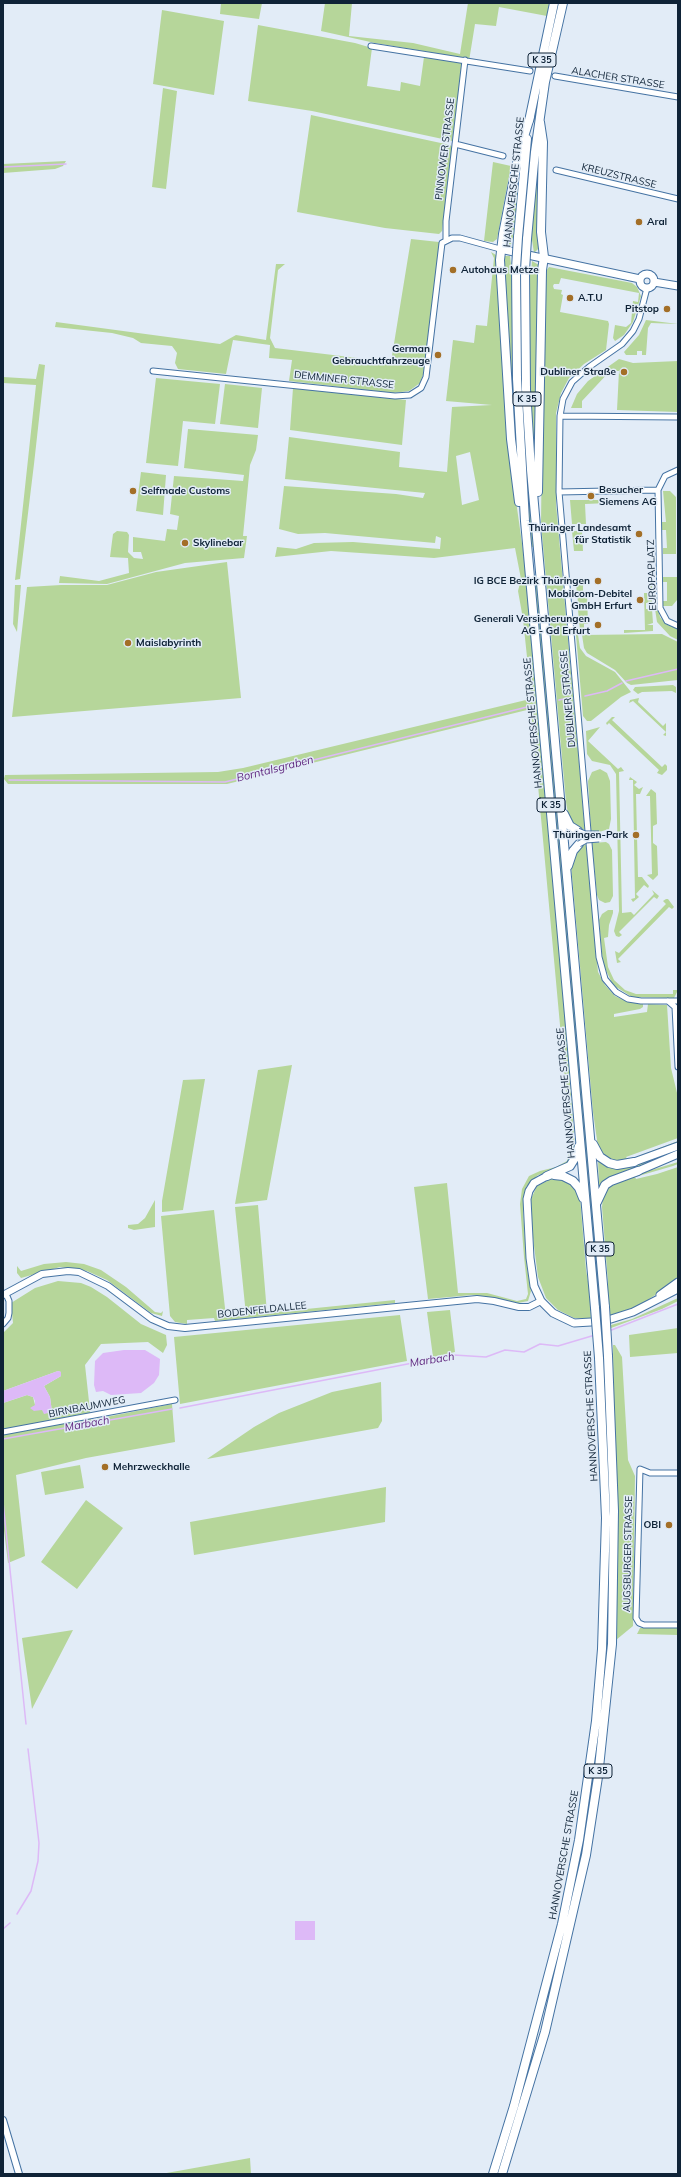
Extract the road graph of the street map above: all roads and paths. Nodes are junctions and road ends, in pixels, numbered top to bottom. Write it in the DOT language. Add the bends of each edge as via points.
graph roads {
  1 [pos="554,3"];
  2 [pos="563,3"];
  3 [pos="371,46"];
  4 [pos="465,60"];
  5 [pos="530,71"];
  6 [pos="555,76"];
  7 [pos="678,97"];
  8 [pos="530,117"];
  9 [pos="540,122"];
  10 [pos="455,144"];
  11 [pos="503,156"];
  12 [pos="556,170"];
  13 [pos="678,199"];
  14 [pos="446,240"];
  15 [pos="500,249"];
  16 [pos="544,257"];
  17 [pos="640,279"];
  18 [pos="654,282"];
  19 [pos="678,286"];
  20 [pos="647,288"];
  21 [pos="153,371"];
  22 [pos="560,416"];
  23 [pos="678,417"];
  24 [pos="678,470"];
  25 [pos="658,490"];
  26 [pos="559,492"];
  27 [pos="525,522"];
  28 [pos="537,526"];
  29 [pos="678,626"];
  30 [pos="561,804"];
  31 [pos="578,831"];
  32 [pos="588,831"];
  33 [pos="589,843"];
  34 [pos="579,844"];
  35 [pos="566,875"];
  36 [pos="667,1001"];
  37 [pos="678,1001"];
  38 [pos="678,1067"];
  39 [pos="590,1132"];
  40 [pos="580,1133"];
  41 [pos="678,1146"];
  42 [pos="678,1154"];
  43 [pos="678,1159"];
  44 [pos="634,1162"];
  45 [pos="660,1163"];
  46 [pos="638,1171"];
  47 [pos="547,1176"];
  48 [pos="596,1206"];
  49 [pos="587,1208"];
  50 [pos="678,1282"];
  51 [pos="678,1289"];
  52 [pos="4,1294"];
  53 [pos="541,1301"];
  54 [pos="648,1304"];
  55 [pos="5,1317"];
  56 [pos="611,1319"];
  57 [pos="591,1322"];
  58 [pos="3,1324"];
  59 [pos="175,1400"];
  60 [pos="3,1432"];
  61 [pos="678,1473"];
  62 [pos="678,1625"];
  63 [pos="3,2120"];
  64 [pos="19,2174"];
  65 [pos="493,2174"];
  66 [pos="502,2174"];
  1 -- 8 [label="highway, HANNOVERSCHE STRASSE / K 35"];
  2 -- 9 [label="highway, HANNOVERSCHE STRASSE / K 35" via="545,82"];
  3 -- 4 [label="street"];
  4 -- 5 [label="street"];
  4 -- 10 [label="street, PINNOWER STRASSE"];
  6 -- 7 [label="street, ALACHER STRASSE"];
  8 -- 15 [label="highway" via="519,153"];
  8 -- 27 [label="highway, HANNOVERSCHE STRASSE / K 35, bridge" via="516,268 517,379"];
  9 -- 16 [label="highway" via="543,142 541,232"];
  9 -- 28 [label="highway, HANNOVERSCHE STRASSE / K 35, bridge" via="526,239 525,270 526,389"];
  10 -- 11 [label="street"];
  10 -- 14 [label="street, PINNOWER STRASSE"];
  12 -- 13 [label="street, KREUZSTRASSE"];
  14 -- 15 [label="street" via="460,238"];
  14 -- 21 [label="street, DEMMINER STRASSE" via="442,243 440,251 426,377 422,388 410,395 396,396"];
  15 -- 16 [label="main road"];
  15 -- 27 [label="highway" via="512,439 520,512"];
  16 -- 17 [label="main road"];
  16 -- 28 [label="highway"];
  17 -- 18 [label="main road" via="648,274"];
  17 -- 20 [label="main road" via="641,285"];
  18 -- 19 [label="main road"];
  18 -- 20 [label="main road"];
  20 -- 22 [label="street, DUBLINER STRASSE" via="640,319 633,331 622,344 589,366 572,382 563,399"];
  22 -- 23 [label="street"];
  22 -- 26 [label="street, DUBLINER STRASSE"];
  24 -- 25 [label="street" via="665,476"];
  25 -- 26 [label="street"];
  25 -- 29 [label="street, EUROPAPLATZ" via="660,608 666,621"];
  26 -- 32 [label="street, DUBLINER STRASSE"];
  27 -- 40 [label="highway, HANNOVERSCHE STRASSE / K 35"];
  28 -- 30 [label="highway, HANNOVERSCHE STRASSE / K 35"];
  30 -- 31 [label="highway" via="569,824"];
  30 -- 35 [label="highway, HANNOVERSCHE STRASSE / K 35"];
  31 -- 34 [label="street, bridge" via="599,837"];
  33 -- 36 [label="street" via="599,958 603,974 613,989 625,998"];
  34 -- 35 [label="highway" via="570,856"];
  35 -- 39 [label="highway, HANNOVERSCHE STRASSE / K 35"];
  36 -- 37 [label="street"];
  36 -- 38 [label="street" via="675,1007"];
  39 -- 44 [label="highway" via="596,1151 604,1160 617,1165"];
  39 -- 48 [label="highway, HANNOVERSCHE STRASSE / K 35"];
  40 -- 47 [label="highway" via="574,1162 567,1168"];
  40 -- 49 [label="highway, HANNOVERSCHE STRASSE / K 35"];
  41 -- 44 [label="main road"];
  42 -- 45 [label="main road"];
  43 -- 45 [label="main road"];
  45 -- 46 [label="main road"];
  46 -- 48 [label="highway" via="605,1185"];
  47 -- 49 [label="highway" via="562,1176 573,1181 579,1188"];
  47 -- 53 [label="main road" via="532,1185 526,1204 533,1280"];
  48 -- 66 [label="highway, HANNOVERSCHE STRASSE / K 35, bridge" via="608,1356 614,1511 612,1644 598,1777 586,1855 545,2032"];
  49 -- 65 [label="highway, HANNOVERSCHE STRASSE / K 35, bridge" via="599,1358 606,1518 602,1649 596,1720 579,1840 562,1924 514,2106"];
  50 -- 54 [label="main road"];
  51 -- 54 [label="main road"];
  52 -- 53 [label="street, BODENFELDALLEE" via="42,1274 79,1272 108,1286 152,1320 168,1326 185,1328 471,1300 494,1301 519,1307 529,1307"];
  52 -- 55 [label="street" via="9,1300"];
  53 -- 57 [label="main road" via="553,1313 564,1319 574,1323"];
  54 -- 56 [label="main road"];
  55 -- 58 [label="street"];
  59 -- 60 [label="street, BIRNBAUMWEG"];
  61 -- 62 [label="street, AUGSBURGER STRASSE" via="650,1473 640,1470 636,1618 644,1625"];
  63 -- 64 [label="street"];
}
